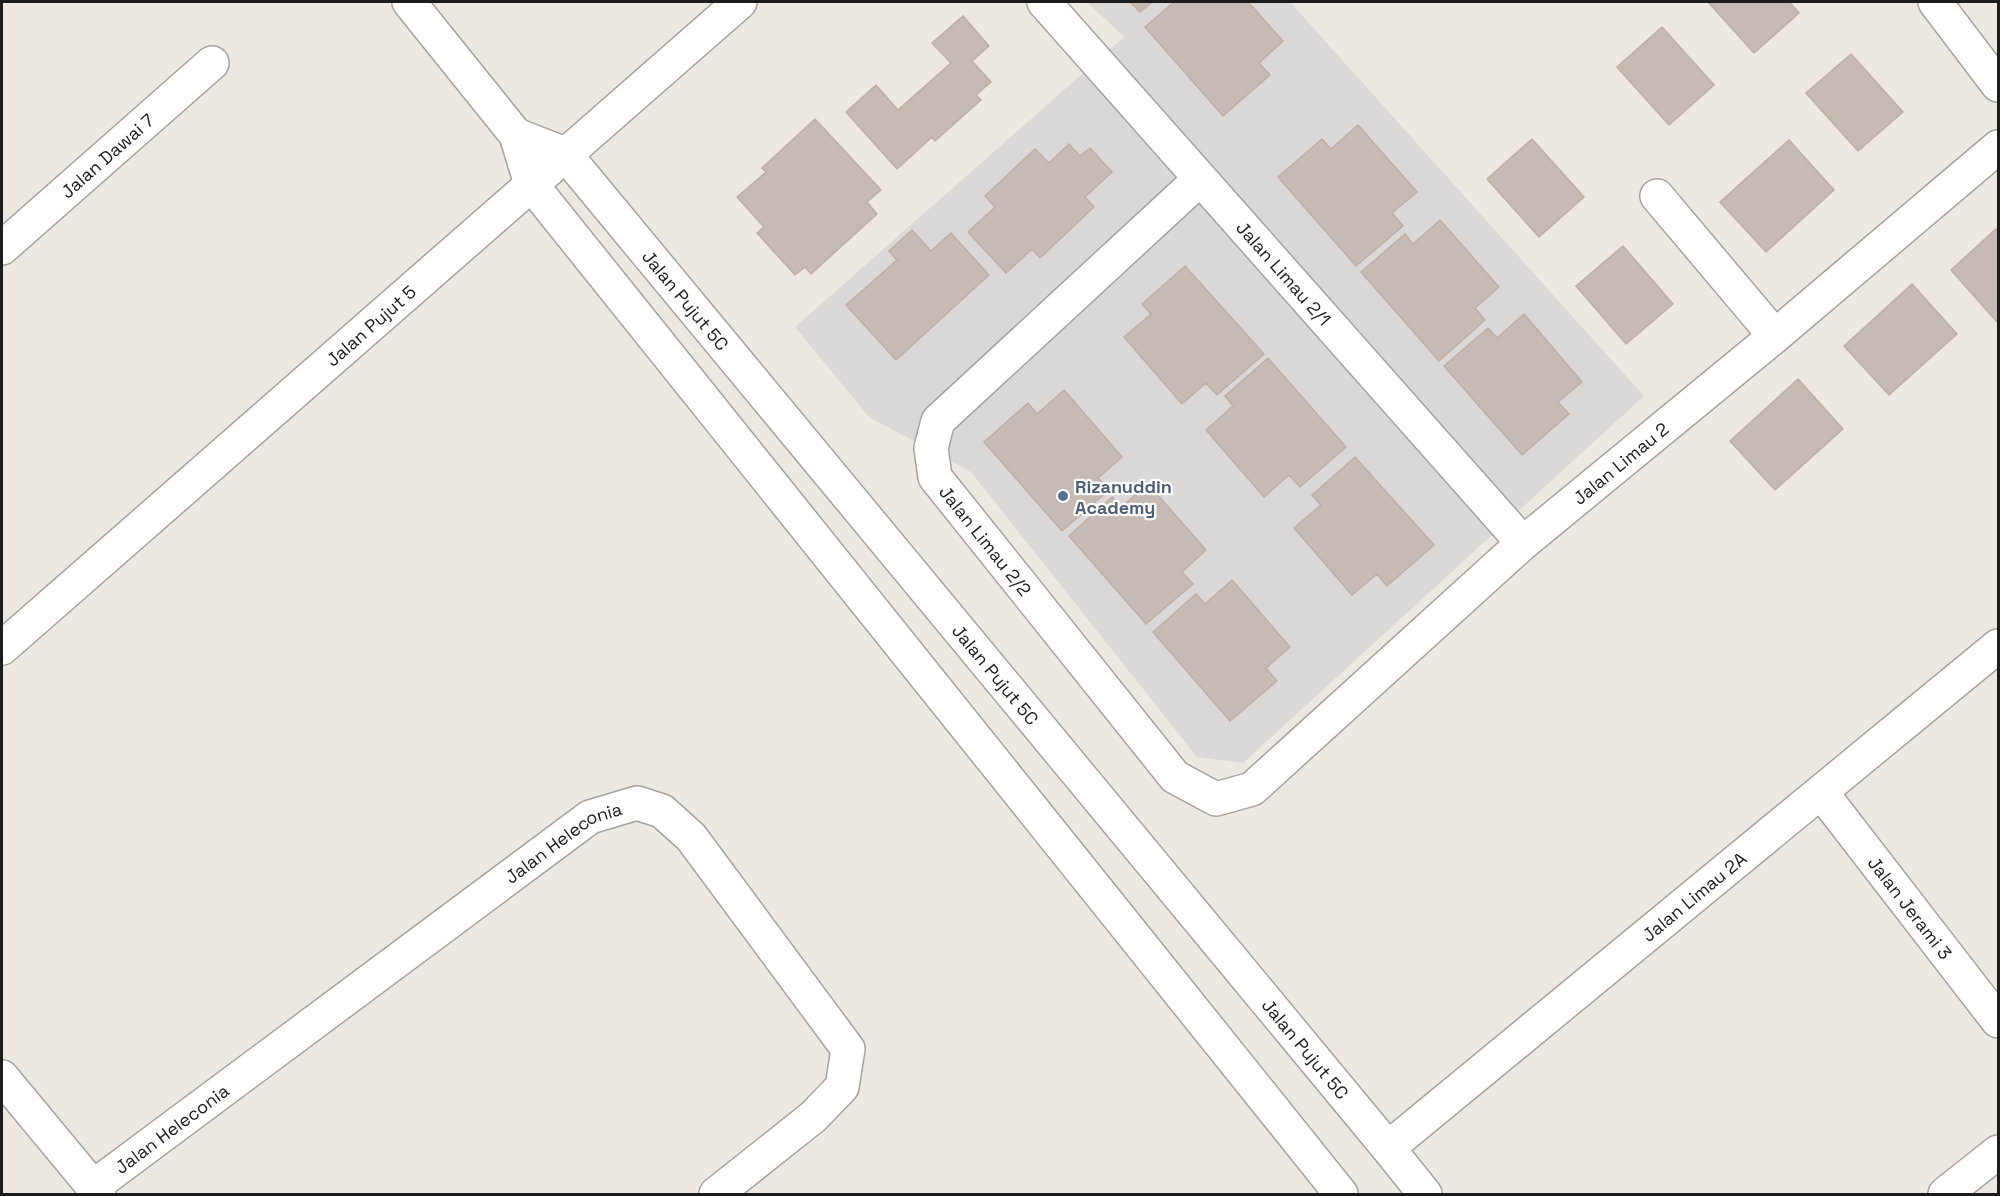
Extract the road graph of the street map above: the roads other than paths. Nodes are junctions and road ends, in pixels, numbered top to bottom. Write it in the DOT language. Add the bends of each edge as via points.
graph roads {
  1 [pos="410,2"];
  2 [pos="740,2"];
  3 [pos="1044,2"];
  4 [pos="1935,2"];
  5 [pos="212,63"];
  6 [pos="1998,85"];
  7 [pos="516,135"];
  8 [pos="1998,147"];
  9 [pos="565,154"];
  10 [pos="1200,179"];
  11 [pos="531,184"];
  12 [pos="1657,196"];
  13 [pos="2,248"];
  14 [pos="1775,336"];
  15 [pos="1522,543"];
  16 [pos="1998,646"];
  17 [pos="2,648"];
  18 [pos="1252,789"];
  19 [pos="1821,792"];
  20 [pos="1998,1022"];
  21 [pos="2,1077"];
  22 [pos="1388,1148"];
  23 [pos="1998,1152"];
  24 [pos="96,1191"];
  25 [pos="716,1194"];
  26 [pos="1341,1194"];
  27 [pos="1425,1194"];
  28 [pos="1946,1194"];
  1 -- 7 [label="street"];
  2 -- 9 [label="street, Jalan Pujut 5"];
  3 -- 10 [label="street, Jalan Limau 2/1"];
  4 -- 6 [label="street"];
  5 -- 13 [label="street, Jalan Dawai 7"];
  7 -- 9 [label="street"];
  7 -- 11 [label="street"];
  8 -- 14 [label="street, Jalan Limau 2"];
  9 -- 11 [label="street, Jalan Pujut 5"];
  9 -- 22 [label="street, Jalan Pujut 5C"];
  10 -- 15 [label="street, Jalan Limau 2/1"];
  10 -- 18 [label="street, Jalan Limau 2/2" via="938,422 931,448 935,477 1175,777 1216,799"];
  11 -- 17 [label="street, Jalan Pujut 5"];
  11 -- 26 [label="street"];
  12 -- 14 [label="street"];
  14 -- 15 [label="street, Jalan Limau 2"];
  15 -- 18 [label="street, Jalan Limau 2"];
  16 -- 19 [label="street, Jalan Limau 2A"];
  19 -- 20 [label="street, Jalan Jerami 3"];
  19 -- 22 [label="street, Jalan Limau 2A"];
  21 -- 24 [label="street"];
  22 -- 27 [label="street, Jalan Pujut 5C"];
  23 -- 28 [label="street"];
  24 -- 25 [label="street, Jalan Heleconia" via="590,817 637,803 662,811 691,837 848,1049 842,1088"];
}
